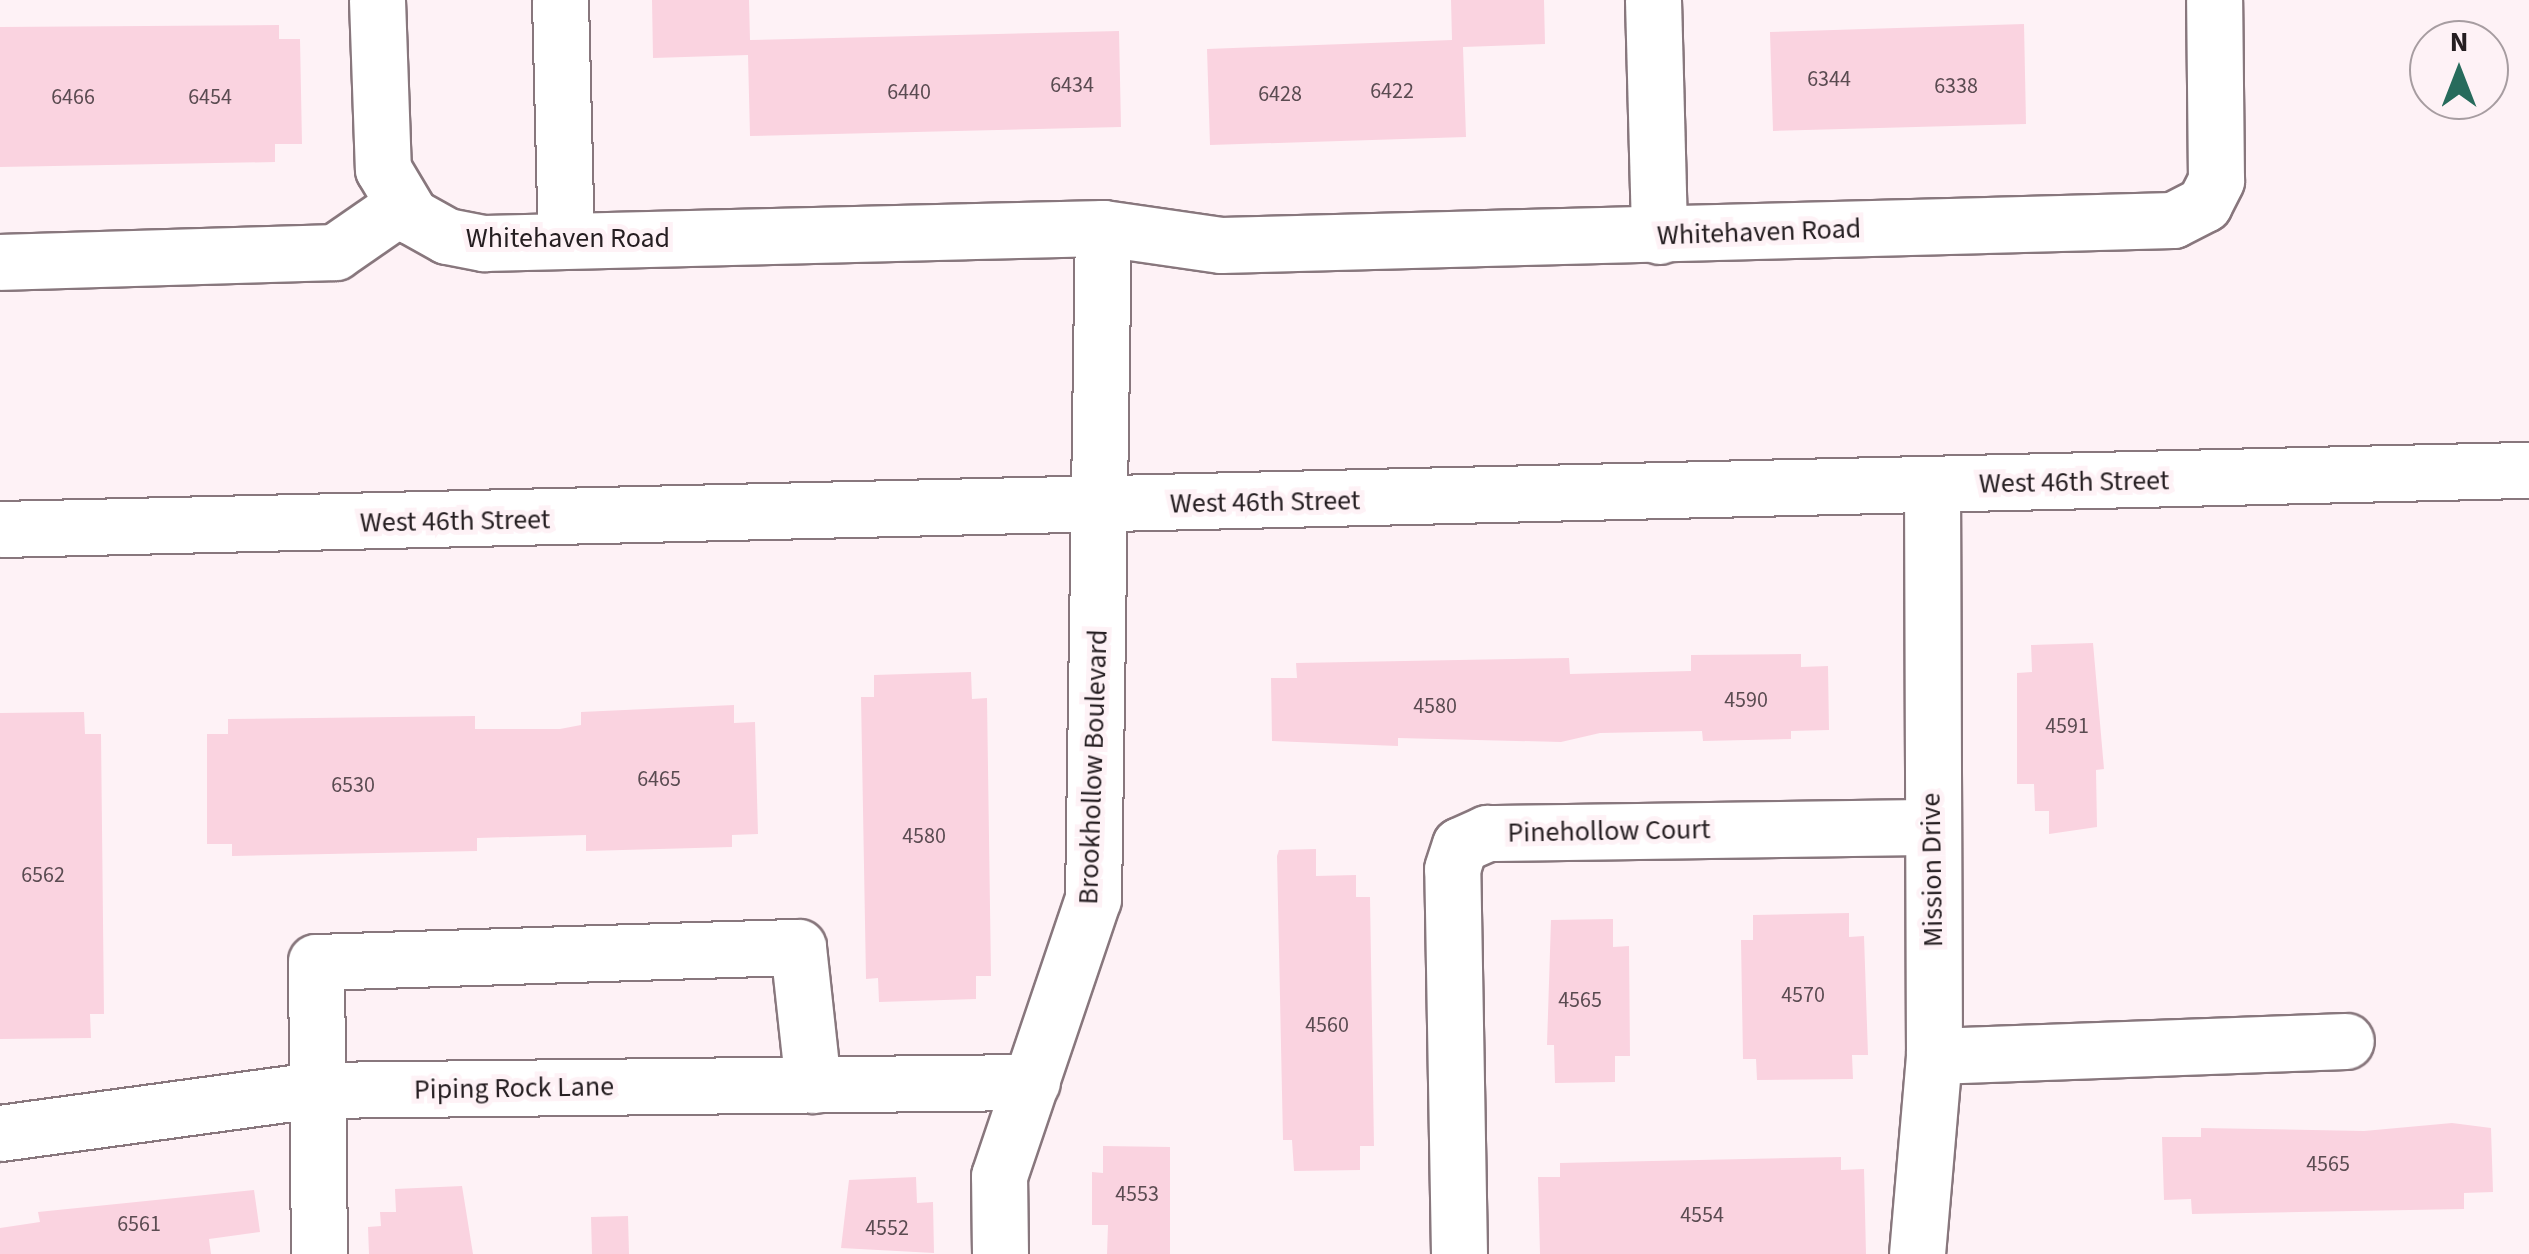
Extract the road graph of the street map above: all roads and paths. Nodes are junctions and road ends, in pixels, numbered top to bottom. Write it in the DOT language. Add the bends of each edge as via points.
graph roads {
  1 [pos="377,0"];
  2 [pos="560,0"];
  3 [pos="1653,0"];
  4 [pos="2214,0"];
  5 [pos="403,205"];
  6 [pos="1103,228"];
  7 [pos="1659,236"];
  8 [pos="566,240"];
  9 [pos="0,262"];
  10 [pos="2529,470"];
  11 [pos="1932,486"];
  12 [pos="1100,506"];
  13 [pos="0,529"];
  14 [pos="1931,827"];
  15 [pos="2346,1041"];
  16 [pos="1934,1056"];
  17 [pos="1032,1082"];
  18 [pos="813,1085"];
  19 [pos="314,1090"];
  20 [pos="0,1133"];
  21 [pos="319,1254"];
  22 [pos="1000,1254"];
  23 [pos="1459,1254"];
  24 [pos="1916,1254"];
  1 -- 5 [label="street" via="380,152"];
  2 -- 8 [label="street"];
  3 -- 7 [label="street"];
  4 -- 7 [label="street, Whitehaven Road" via="2216,180 2204,204 2184,216"];
  5 -- 8 [label="street, Whitehaven Road" via="431,229 472,243"];
  5 -- 9 [label="street" via="335,252"];
  6 -- 7 [label="street, Whitehaven Road" via="1221,245"];
  6 -- 8 [label="street, Whitehaven Road"];
  6 -- 12 [label="street"];
  10 -- 11 [label="street, West 46th Street"];
  11 -- 12 [label="street, West 46th Street"];
  11 -- 14 [label="street, Mission Drive"];
  12 -- 13 [label="street, West 46th Street"];
  12 -- 17 [label="street, Brookhollow Boulevard" via="1094,899"];
  14 -- 16 [label="street, Mission Drive"];
  14 -- 23 [label="street, Pinehollow Court" via="1487,832 1460,845 1452,869"];
  15 -- 16 [label="street"];
  16 -- 24 [label="street, Mission Drive"];
  17 -- 18 [label="street, Piping Rock Lane"];
  17 -- 22 [label="street, Brookhollow Boulevard" via="999,1176"];
  18 -- 19 [label="street, Piping Rock Lane"];
  18 -- 19 [label="street" via="798,947 316,962"];
  19 -- 20 [label="street, Piping Rock Lane"];
  19 -- 21 [label="street"];
}
